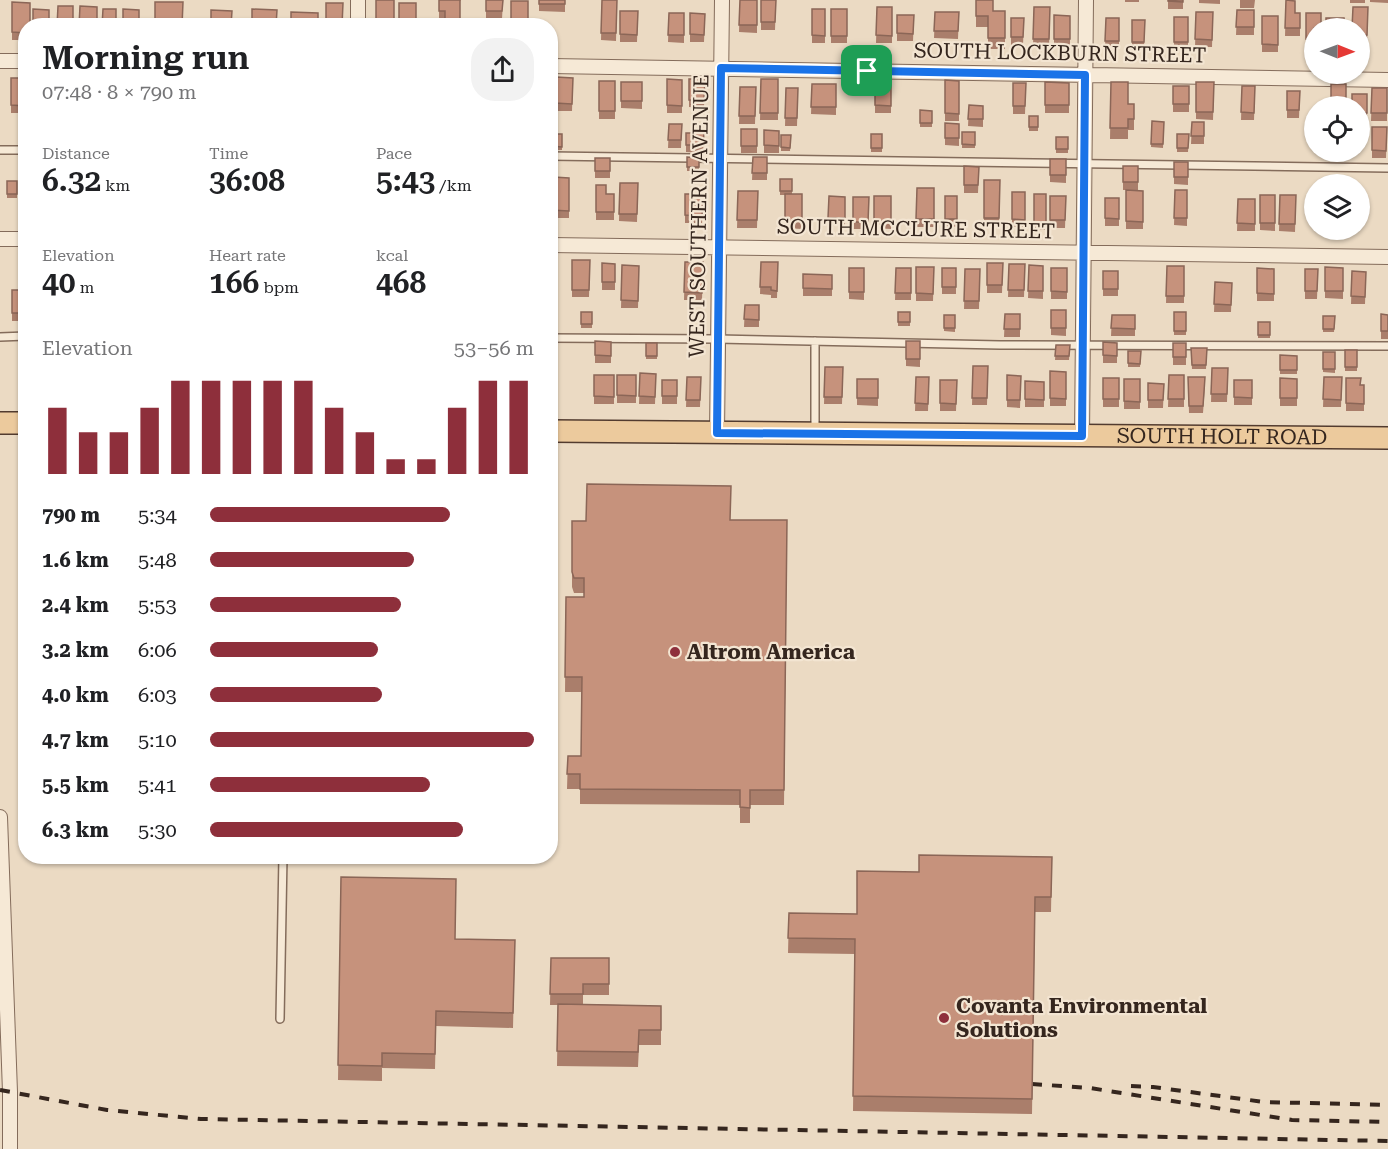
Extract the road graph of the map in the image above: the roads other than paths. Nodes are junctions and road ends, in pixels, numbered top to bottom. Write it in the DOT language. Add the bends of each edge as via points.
graph roads {
  1 [pos="358,0"];
  2 [pos="722,0"];
  3 [pos="1086,0"];
  4 [pos="357,18"];
  5 [pos="0,61"];
  6 [pos="18,62"];
  7 [pos="558,66"];
  8 [pos="721,68"];
  9 [pos="1085,75"];
  10 [pos="1388,80"];
  11 [pos="0,150"];
  12 [pos="18,150"];
  13 [pos="558,156"];
  14 [pos="720,158"];
  15 [pos="1084,162"];
  16 [pos="1388,168"];
  17 [pos="0,239"];
  18 [pos="18,239"];
  19 [pos="558,245"];
  20 [pos="719,247"];
  21 [pos="1084,252"];
  22 [pos="1388,257"];
  23 [pos="18,336"];
  24 [pos="0,337"];
  25 [pos="558,338"];
  26 [pos="718,339"];
  27 [pos="815,341"];
  28 [pos="1083,345"];
  29 [pos="1388,346"];
  30 [pos="0,423"];
  31 [pos="18,423"];
  32 [pos="558,431"];
  33 [pos="717,433"];
  34 [pos="815,434"];
  35 [pos="1082,436"];
  36 [pos="1388,438"];
  37 [pos="0,818"];
  38 [pos="283,864"];
  39 [pos="280,1019"];
  40 [pos="10,1149"];
  1 -- 4 [label="street"];
  2 -- 8 [label="street, WEST SOUTHERN AVENUE"];
  3 -- 9 [label="street"];
  5 -- 6 [label="street"];
  7 -- 8 [label="street, SOUTH LOCKBURN STREET"];
  8 -- 9 [label="street, SOUTH LOCKBURN STREET"];
  8 -- 14 [label="street, WEST SOUTHERN AVENUE"];
  9 -- 10 [label="street, SOUTH LOCKBURN STREET"];
  9 -- 15 [label="street"];
  11 -- 12 [label="lane"];
  13 -- 14 [label="lane"];
  14 -- 15 [label="lane"];
  14 -- 20 [label="street, WEST SOUTHERN AVENUE"];
  15 -- 16 [label="lane"];
  15 -- 21 [label="street"];
  17 -- 18 [label="street"];
  19 -- 20 [label="street, SOUTH MCCLURE STREET"];
  20 -- 21 [label="street, SOUTH MCCLURE STREET"];
  20 -- 26 [label="street, WEST SOUTHERN AVENUE"];
  21 -- 22 [label="street, SOUTH MCCLURE STREET"];
  21 -- 28 [label="street"];
  23 -- 24 [label="lane"];
  25 -- 26 [label="lane"];
  26 -- 27 [label="lane"];
  26 -- 33 [label="street, WEST SOUTHERN AVENUE"];
  27 -- 28 [label="lane"];
  27 -- 34 [label="lane"];
  28 -- 29 [label="lane"];
  28 -- 35 [label="street"];
  30 -- 31 [label="main road"];
  32 -- 33 [label="main road, SOUTH HOLT ROAD"];
  33 -- 34 [label="main road, SOUTH HOLT ROAD"];
  34 -- 35 [label="main road, SOUTH HOLT ROAD"];
  35 -- 36 [label="main road, SOUTH HOLT ROAD"];
  37 -- 40 [label="street"];
  38 -- 39 [label="lane"];
}
